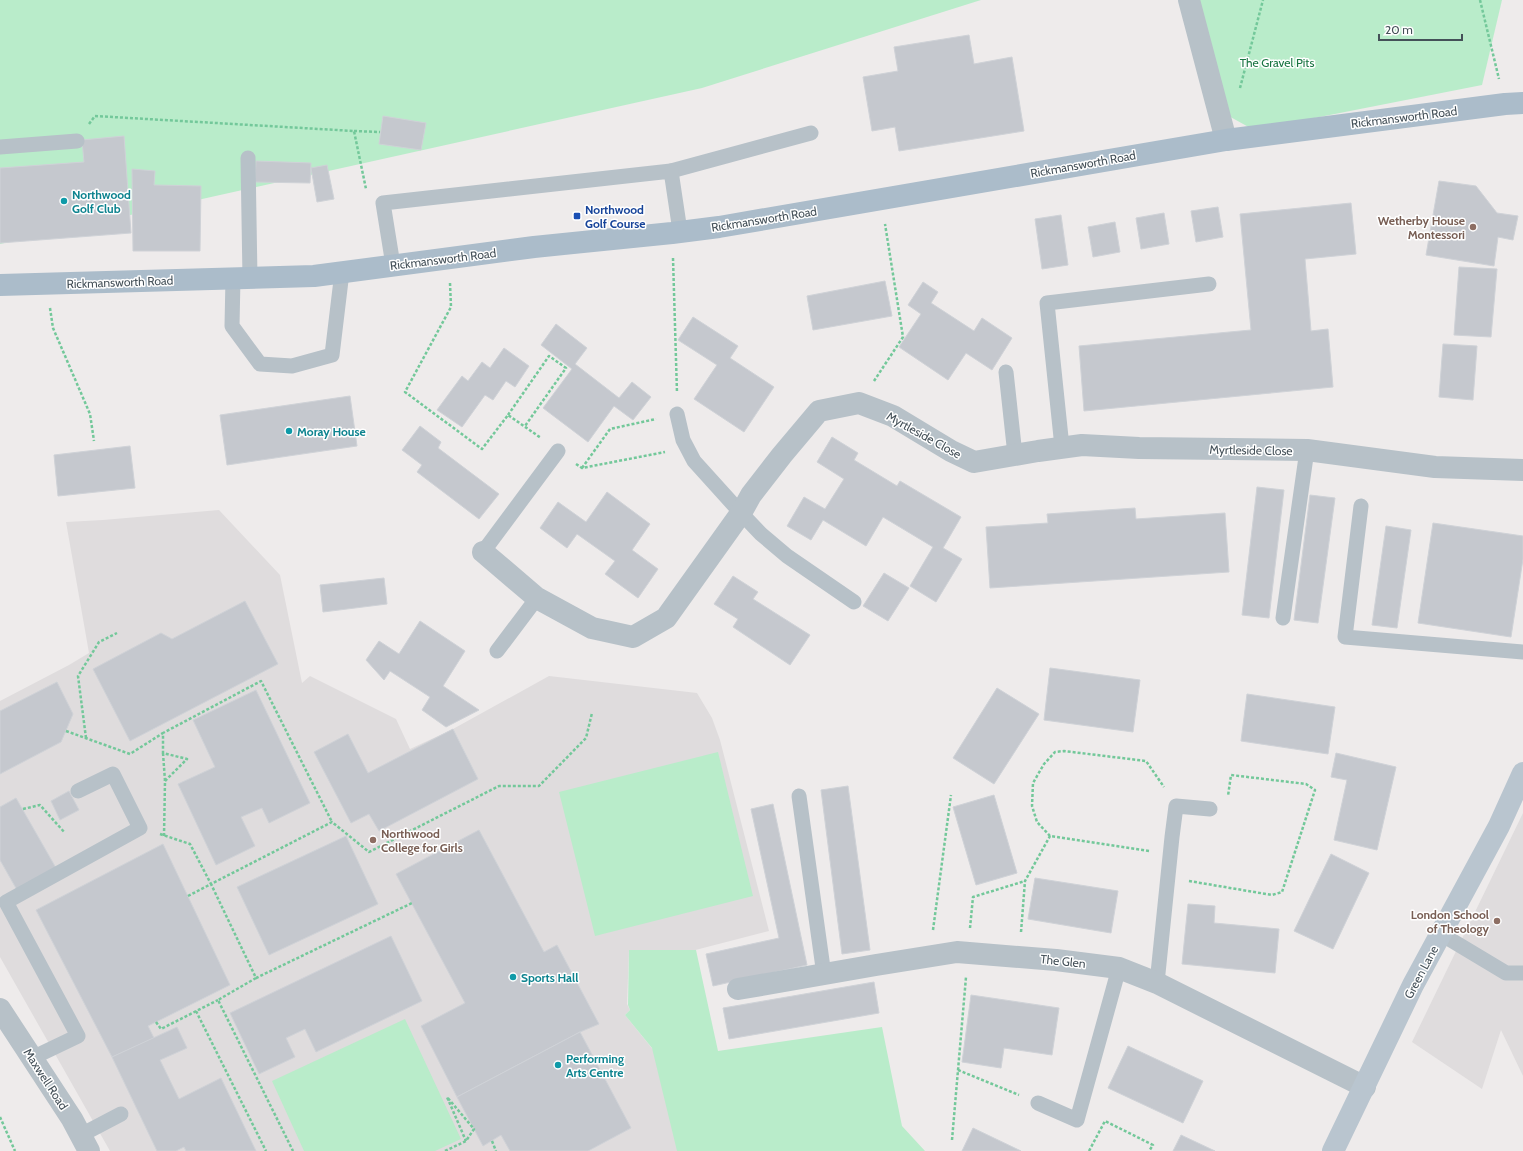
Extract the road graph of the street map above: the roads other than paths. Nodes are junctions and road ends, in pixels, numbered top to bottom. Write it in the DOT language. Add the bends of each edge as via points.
graph roads {
  1 [pos="1189,0"];
  2 [pos="1514,104"];
  3 [pos="811,133"];
  4 [pos="1226,140"];
  5 [pos="77,141"];
  6 [pos="0,147"];
  7 [pos="248,158"];
  8 [pos="671,171"];
  9 [pos="676,232"];
  10 [pos="393,265"];
  11 [pos="342,272"];
  12 [pos="241,278"];
  13 [pos="1209,284"];
  14 [pos="0,285"];
  15 [pos="1006,372"];
  16 [pos="677,414"];
  17 [pos="1062,447"];
  18 [pos="1307,450"];
  19 [pos="558,451"];
  20 [pos="1015,455"];
  21 [pos="1523,470"];
  22 [pos="1361,506"];
  23 [pos="741,513"];
  24 [pos="483,552"];
  25 [pos="537,598"];
  26 [pos="854,602"];
  27 [pos="1283,618"];
  28 [pos="497,651"];
  29 [pos="1523,652"];
  30 [pos="1523,773"];
  31 [pos="78,791"];
  32 [pos="799,796"];
  33 [pos="1210,809"];
  34 [pos="1441,934"];
  35 [pos="1119,968"];
  36 [pos="1523,973"];
  37 [pos="824,975"];
  38 [pos="1157,983"];
  39 [pos="738,989"];
  40 [pos="0,1009"];
  41 [pos="32,1058"];
  42 [pos="1364,1087"];
  43 [pos="1038,1102"];
  44 [pos="121,1114"];
  45 [pos="85,1143"];
  46 [pos="1333,1151"];
  1 -- 4 [label="street"];
  2 -- 4 [label="main road, Rickmansworth Road"];
  3 -- 8 [label="lane"];
  4 -- 9 [label="main road, Rickmansworth Road" via="719,227"];
  5 -- 6 [label="lane"];
  7 -- 12 [label="lane"];
  8 -- 9 [label="lane"];
  8 -- 10 [label="lane" via="383,202"];
  9 -- 10 [label="main road, Rickmansworth Road"];
  10 -- 11 [label="main road, Rickmansworth Road"];
  11 -- 12 [label="main road, Rickmansworth Road" via="314,276"];
  11 -- 12 [label="lane" via="332,355 292,366 260,364 232,326"];
  12 -- 14 [label="main road, Rickmansworth Road"];
  13 -- 17 [label="lane" via="1048,303"];
  15 -- 20 [label="lane"];
  16 -- 23 [label="lane" via="684,440 694,461"];
  17 -- 18 [label="street, Myrtleside Close" via="1082,445"];
  17 -- 20 [label="street, Myrtleside Close"];
  18 -- 21 [label="street, Myrtleside Close" via="1435,467"];
  18 -- 27 [label="lane"];
  19 -- 24 [label="lane"];
  20 -- 23 [label="street, Myrtleside Close" via="974,462 893,416 859,404 819,411 777,460"];
  22 -- 29 [label="lane" via="1345,637"];
  23 -- 25 [label="street, Myrtleside Close" via="666,618 633,637 592,628"];
  23 -- 26 [label="lane" via="787,556"];
  24 -- 25 [label="street, Myrtleside Close"];
  25 -- 28 [label="lane"];
  30 -- 34 [label="main road, Green Lane" via="1499,826"];
  31 -- 41 [label="lane" via="113,774 140,828 6,902 78,1036"];
  32 -- 37 [label="lane"];
  33 -- 38 [label="lane" via="1176,806"];
  34 -- 36 [label="lane" via="1506,973"];
  34 -- 42 [label="main road, Green Lane"];
  35 -- 37 [label="street, The Glen" via="957,952"];
  35 -- 38 [label="street, The Glen"];
  35 -- 43 [label="lane" via="1077,1120"];
  37 -- 39 [label="street, The Glen"];
  38 -- 42 [label="street, The Glen"];
  40 -- 41 [label="street, Maxwell Road"];
  41 -- 45 [label="street, Maxwell Road"];
  42 -- 46 [label="main road, Green Lane"];
  44 -- 45 [label="lane"];
}
